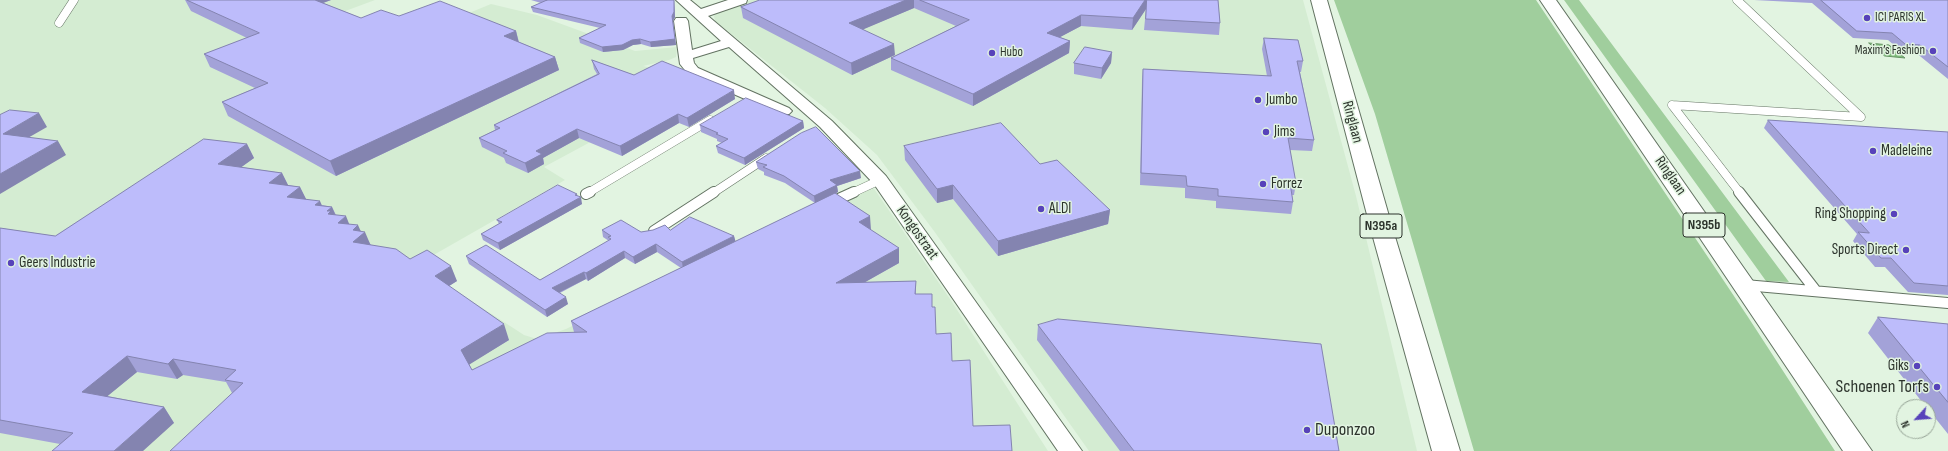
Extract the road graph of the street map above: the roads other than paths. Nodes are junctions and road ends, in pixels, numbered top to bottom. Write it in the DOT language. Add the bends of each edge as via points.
graph roads {
  1 [pos="74,0"];
  2 [pos="682,0"];
  3 [pos="741,0"];
  4 [pos="1319,0"];
  5 [pos="1548,0"];
  6 [pos="1737,0"];
  7 [pos="700,14"];
  8 [pos="681,21"];
  9 [pos="59,23"];
  10 [pos="732,42"];
  11 [pos="686,56"];
  12 [pos="784,111"];
  13 [pos="716,117"];
  14 [pos="773,153"];
  15 [pos="880,180"];
  16 [pos="586,194"];
  17 [pos="821,207"];
  18 [pos="654,231"];
  19 [pos="1743,284"];
  20 [pos="1816,291"];
  21 [pos="1948,303"];
  22 [pos="1070,451"];
  23 [pos="1446,451"];
  24 [pos="1858,451"];
  1 -- 9 [label="lane"];
  2 -- 7 [label="street, Kongostraat"];
  3 -- 7 [label="street"];
  4 -- 23 [label="main road, Ringlaan / N395a"];
  5 -- 19 [label="main road, Ringlaan / N395b"];
  6 -- 20 [label="lane" via="1861,117 1672,105"];
  7 -- 10 [label="street, Kongostraat"];
  8 -- 11 [label="street"];
  10 -- 11 [label="street"];
  10 -- 15 [label="street, Kongostraat"];
  11 -- 12 [label="street" via="687,64 693,71 747,98"];
  13 -- 16 [label="lane"];
  14 -- 18 [label="lane"];
  15 -- 17 [label="lane"];
  15 -- 22 [label="street, Kongostraat"];
  19 -- 20 [label="lane"];
  19 -- 24 [label="main road, Ringlaan / N395b"];
  20 -- 21 [label="lane"];
}
